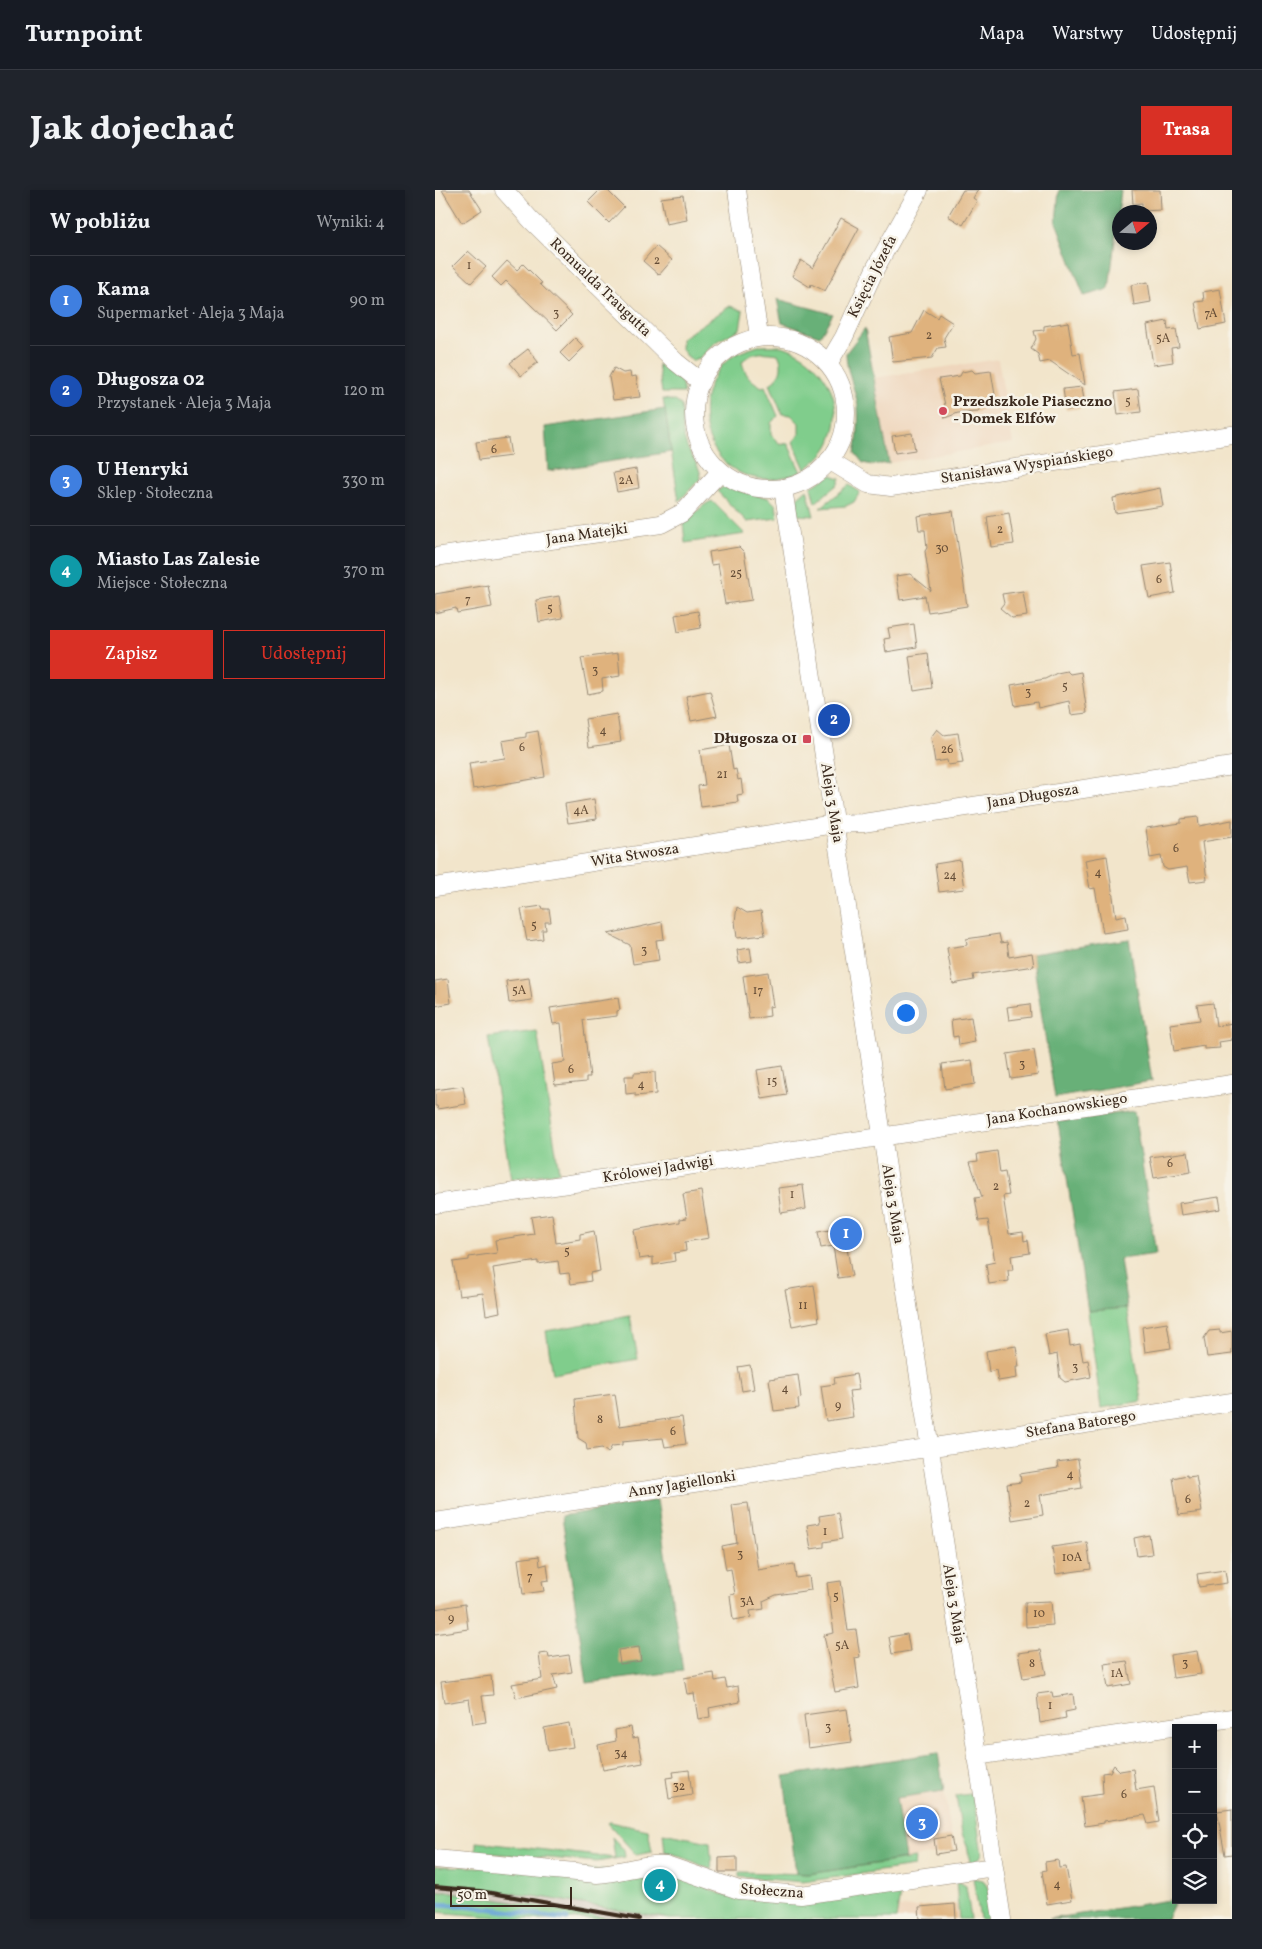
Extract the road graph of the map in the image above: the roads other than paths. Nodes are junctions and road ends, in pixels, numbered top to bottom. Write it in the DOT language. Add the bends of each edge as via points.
graph roads {
  1 [pos="504,190"];
  2 [pos="737,190"];
  3 [pos="919,190"];
  4 [pos="759,336"];
  5 [pos="828,364"];
  6 [pos="701,382"];
  7 [pos="1232,435"];
  8 [pos="829,460"];
  9 [pos="720,472"];
  10 [pos="783,488"];
  11 [pos="435,557"];
  12 [pos="1232,766"];
  13 [pos="834,824"];
  14 [pos="435,887"];
  15 [pos="1232,1084"];
  16 [pos="881,1137"];
  17 [pos="435,1204"];
  18 [pos="1232,1402"];
  19 [pos="929,1448"];
  20 [pos="435,1522"];
  21 [pos="1232,1718"];
  22 [pos="976,1756"];
  23 [pos="435,1859"];
  24 [pos="994,1867"];
  25 [pos="1001,1919"];
  1 -- 6 [label="street, Romualda Traugutta" via="676,362"];
  2 -- 4 [label="street"];
  3 -- 5 [label="street, Księcia Józefa"];
  4 -- 5 [label="street" via="783,338 818,355"];
  4 -- 6 [label="street" via="732,346 712,363"];
  5 -- 8 [label="street" via="841,387 845,419 839,443"];
  6 -- 9 [label="street" via="694,404 695,429 703,451"];
  7 -- 8 [label="street, Stanisława Wyspiańskiego" via="891,487 868,484"];
  8 -- 10 [label="street" via="811,475"];
  9 -- 10 [label="street" via="738,482 757,487"];
  9 -- 11 [label="street, Jana Matejki" via="682,513 661,524"];
  10 -- 13 [label="street, Aleja 3 Maja"];
  12 -- 13 [label="street, Jana Długosza" via="863,823"];
  13 -- 14 [label="street, Wita Stwosza"];
  13 -- 16 [label="street, Aleja 3 Maja"];
  15 -- 16 [label="street, Jana Kochanowskiego"];
  16 -- 17 [label="street, Królowej Jadwigi"];
  16 -- 19 [label="street, Aleja 3 Maja"];
  18 -- 19 [label="street, Stefana Batorego"];
  19 -- 20 [label="street, Anny Jagiellonki"];
  19 -- 22 [label="street, Aleja 3 Maja"];
  21 -- 22 [label="street"];
  22 -- 24 [label="street, Aleja 3 Maja"];
  23 -- 24 [label="street, Stołeczna" via="597,1874 653,1864 666,1865 739,1890 801,1895"];
  24 -- 25 [label="street, Aleja 3 Maja"];
}
